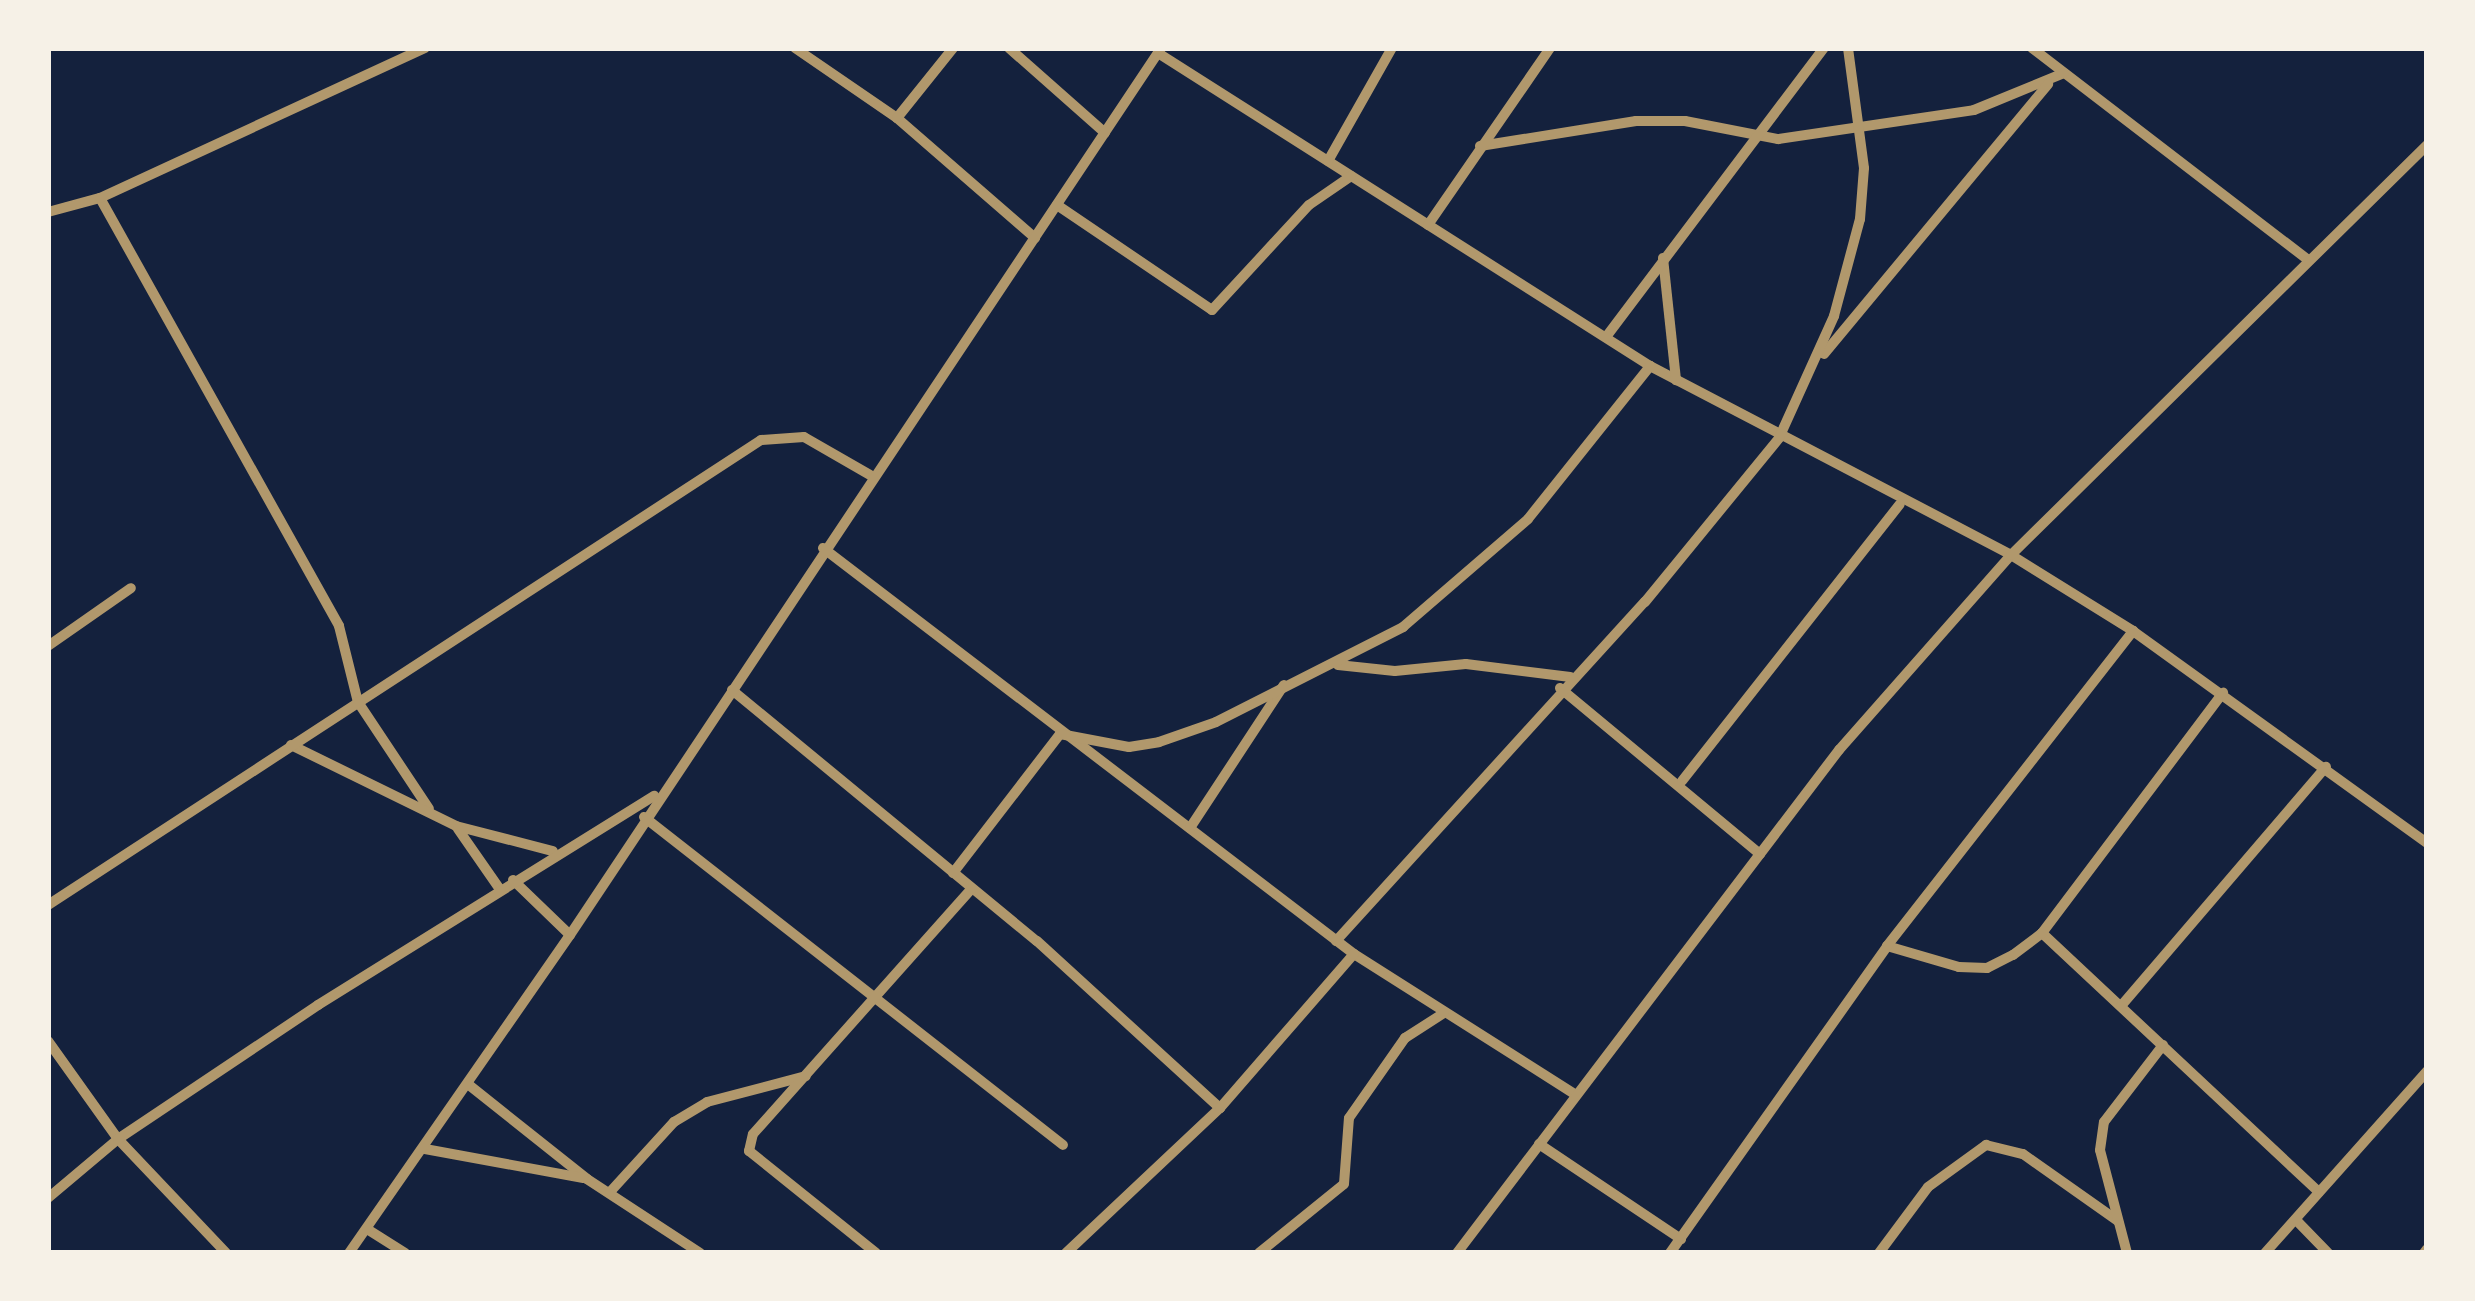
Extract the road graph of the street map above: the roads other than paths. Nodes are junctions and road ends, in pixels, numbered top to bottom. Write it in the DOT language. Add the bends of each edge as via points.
graph roads {
  1 [pos="425,48"];
  2 [pos="795,48"];
  3 [pos="953,48"];
  4 [pos="1009,48"];
  5 [pos="1392,48"];
  6 [pos="1550,48"];
  7 [pos="1824,48"];
  8 [pos="1848,48"];
  9 [pos="2032,48"];
  10 [pos="1160,50"];
  11 [pos="2064,73"];
  12 [pos="2048,84"];
  13 [pos="897,118"];
  14 [pos="1856,122"];
  15 [pos="1105,133"];
  16 [pos="1751,138"];
  17 [pos="2427,145"];
  18 [pos="1480,146"];
  19 [pos="1328,161"];
  20 [pos="1351,176"];
  21 [pos="100,198"];
  22 [pos="1057,205"];
  23 [pos="48,212"];
  24 [pos="1427,225"];
  25 [pos="1035,238"];
  26 [pos="1664,256"];
  27 [pos="2307,259"];
  28 [pos="1606,337"];
  29 [pos="1818,361"];
  30 [pos="1650,366"];
  31 [pos="1676,380"];
  32 [pos="1779,438"];
  33 [pos="870,475"];
  34 [pos="1900,504"];
  35 [pos="823,548"];
  36 [pos="2011,555"];
  37 [pos="131,588"];
  38 [pos="2133,631"];
  39 [pos="48,646"];
  40 [pos="1335,665"];
  41 [pos="1570,677"];
  42 [pos="1284,685"];
  43 [pos="1560,688"];
  44 [pos="732,690"];
  45 [pos="2223,694"];
  46 [pos="358,702"];
  47 [pos="1060,734"];
  48 [pos="291,745"];
  49 [pos="2326,767"];
  50 [pos="1682,782"];
  51 [pos="661,792"];
  52 [pos="429,809"];
  53 [pos="644,817"];
  54 [pos="456,826"];
  55 [pos="1190,828"];
  56 [pos="2427,843"];
  57 [pos="554,851"];
  58 [pos="1760,854"];
  59 [pos="953,873"];
  60 [pos="513,880"];
  61 [pos="499,888"];
  62 [pos="971,889"];
  63 [pos="48,905"];
  64 [pos="2042,933"];
  65 [pos="570,935"];
  66 [pos="1336,941"];
  67 [pos="1887,946"];
  68 [pos="1354,954"];
  69 [pos="876,999"];
  70 [pos="2120,1006"];
  71 [pos="1444,1013"];
  72 [pos="48,1041"];
  73 [pos="2163,1046"];
  74 [pos="2427,1071"];
  75 [pos="806,1076"];
  76 [pos="470,1085"];
  77 [pos="1576,1095"];
  78 [pos="1220,1108"];
  79 [pos="118,1139"];
  80 [pos="1540,1144"];
  81 [pos="1064,1145"];
  82 [pos="425,1149"];
  83 [pos="586,1179"];
  84 [pos="610,1192"];
  85 [pos="2319,1192"];
  86 [pos="48,1198"];
  87 [pos="2297,1220"];
  88 [pos="2118,1221"];
  89 [pos="367,1229"];
  90 [pos="1681,1239"];
  91 [pos="226,1253"];
  92 [pos="349,1253"];
  93 [pos="405,1253"];
  94 [pos="700,1253"];
  95 [pos="876,1253"];
  96 [pos="1066,1253"];
  97 [pos="1258,1253"];
  98 [pos="1457,1253"];
  99 [pos="1670,1253"];
  100 [pos="1879,1253"];
  101 [pos="2127,1253"];
  102 [pos="2265,1253"];
  103 [pos="2329,1253"];
  1 -- 21 [label="street"];
  2 -- 13 [label="street" via="831,80"];
  3 -- 13 [label="street"];
  4 -- 15 [label="street"];
  5 -- 19 [label="street"];
  6 -- 18 [label="street"];
  7 -- 16 [label="street"];
  8 -- 14 [label="street"];
  9 -- 11 [label="street"];
  10 -- 15 [label="street"];
  10 -- 19 [label="street"];
  11 -- 12 [label="street"];
  11 -- 27 [label="street"];
  12 -- 14 [label="street" via="1943,117"];
  12 -- 29 [label="street"];
  13 -- 25 [label="street"];
  14 -- 16 [label="street"];
  14 -- 29 [label="street" via="1864,195"];
  15 -- 22 [label="street"];
  16 -- 18 [label="street" via="1685,121 1636,121"];
  16 -- 26 [label="street"];
  17 -- 27 [label="street"];
  18 -- 24 [label="street"];
  19 -- 20 [label="street"];
  20 -- 22 [label="street" via="1310,205 1212,310"];
  20 -- 24 [label="street"];
  21 -- 23 [label="street"];
  21 -- 46 [label="street" via="339,626"];
  22 -- 25 [label="street"];
  24 -- 28 [label="street"];
  25 -- 33 [label="street"];
  26 -- 28 [label="street"];
  26 -- 31 [label="street"];
  27 -- 36 [label="street" via="2152,423"];
  28 -- 30 [label="street"];
  29 -- 32 [label="street"];
  30 -- 31 [label="street"];
  30 -- 40 [label="street" via="1579,462 1467,578"];
  31 -- 32 [label="street"];
  32 -- 34 [label="street"];
  32 -- 41 [label="street" via="1645,602"];
  33 -- 35 [label="street"];
  33 -- 46 [label="street" via="804,437 761,440"];
  34 -- 36 [label="street"];
  34 -- 50 [label="street"];
  35 -- 44 [label="street"];
  35 -- 47 [label="street"];
  36 -- 38 [label="street"];
  36 -- 58 [label="street" via="1839,750"];
  37 -- 39 [label="street"];
  38 -- 45 [label="street"];
  38 -- 67 [label="street"];
  40 -- 41 [label="street" via="1395,671 1466,664"];
  40 -- 42 [label="street"];
  41 -- 43 [label="street"];
  42 -- 47 [label="street" via="1159,742 1129,747"];
  42 -- 55 [label="street"];
  43 -- 50 [label="street"];
  43 -- 66 [label="street"];
  44 -- 51 [label="street"];
  44 -- 59 [label="street"];
  45 -- 49 [label="street"];
  45 -- 64 [label="street"];
  46 -- 48 [label="street"];
  46 -- 52 [label="street"];
  47 -- 55 [label="street"];
  47 -- 59 [label="street"];
  48 -- 52 [label="street"];
  48 -- 63 [label="street"];
  49 -- 56 [label="street"];
  49 -- 70 [label="street"];
  50 -- 58 [label="street"];
  51 -- 53 [label="street"];
  51 -- 57 [label="street"];
  52 -- 54 [label="street"];
  53 -- 65 [label="street"];
  53 -- 69 [label="street"];
  54 -- 57 [label="street"];
  54 -- 61 [label="street"];
  55 -- 66 [label="street"];
  57 -- 60 [label="street"];
  58 -- 77 [label="street"];
  59 -- 62 [label="street"];
  60 -- 61 [label="street"];
  60 -- 65 [label="street"];
  61 -- 79 [label="street"];
  62 -- 69 [label="street"];
  62 -- 78 [label="street"];
  64 -- 67 [label="street" via="1987,968"];
  64 -- 70 [label="street"];
  65 -- 76 [label="street"];
  66 -- 68 [label="street"];
  67 -- 90 [label="street"];
  68 -- 71 [label="street"];
  68 -- 78 [label="street"];
  69 -- 75 [label="street"];
  69 -- 81 [label="street"];
  70 -- 73 [label="street"];
  71 -- 77 [label="street"];
  71 -- 97 [label="street" via="1405,1038 1349,1118 1344,1184"];
  72 -- 79 [label="street"];
  73 -- 85 [label="street"];
  73 -- 88 [label="street" via="2104,1122 2100,1150"];
  74 -- 85 [label="street"];
  75 -- 84 [label="street" via="707,1102 674,1122"];
  75 -- 95 [label="street" via="748,1150"];
  76 -- 82 [label="street"];
  76 -- 83 [label="street"];
  77 -- 80 [label="street"];
  78 -- 96 [label="street"];
  79 -- 86 [label="street"];
  79 -- 91 [label="street"];
  80 -- 90 [label="street"];
  80 -- 98 [label="street"];
  82 -- 83 [label="street"];
  82 -- 89 [label="street"];
  83 -- 84 [label="street"];
  84 -- 94 [label="street"];
  85 -- 87 [label="street"];
  87 -- 102 [label="street"];
  87 -- 103 [label="street"];
  88 -- 100 [label="street" via="2023,1154 1986,1145 1928,1187"];
  88 -- 101 [label="street"];
  89 -- 92 [label="street"];
  89 -- 93 [label="street"];
  90 -- 99 [label="street"];
}
